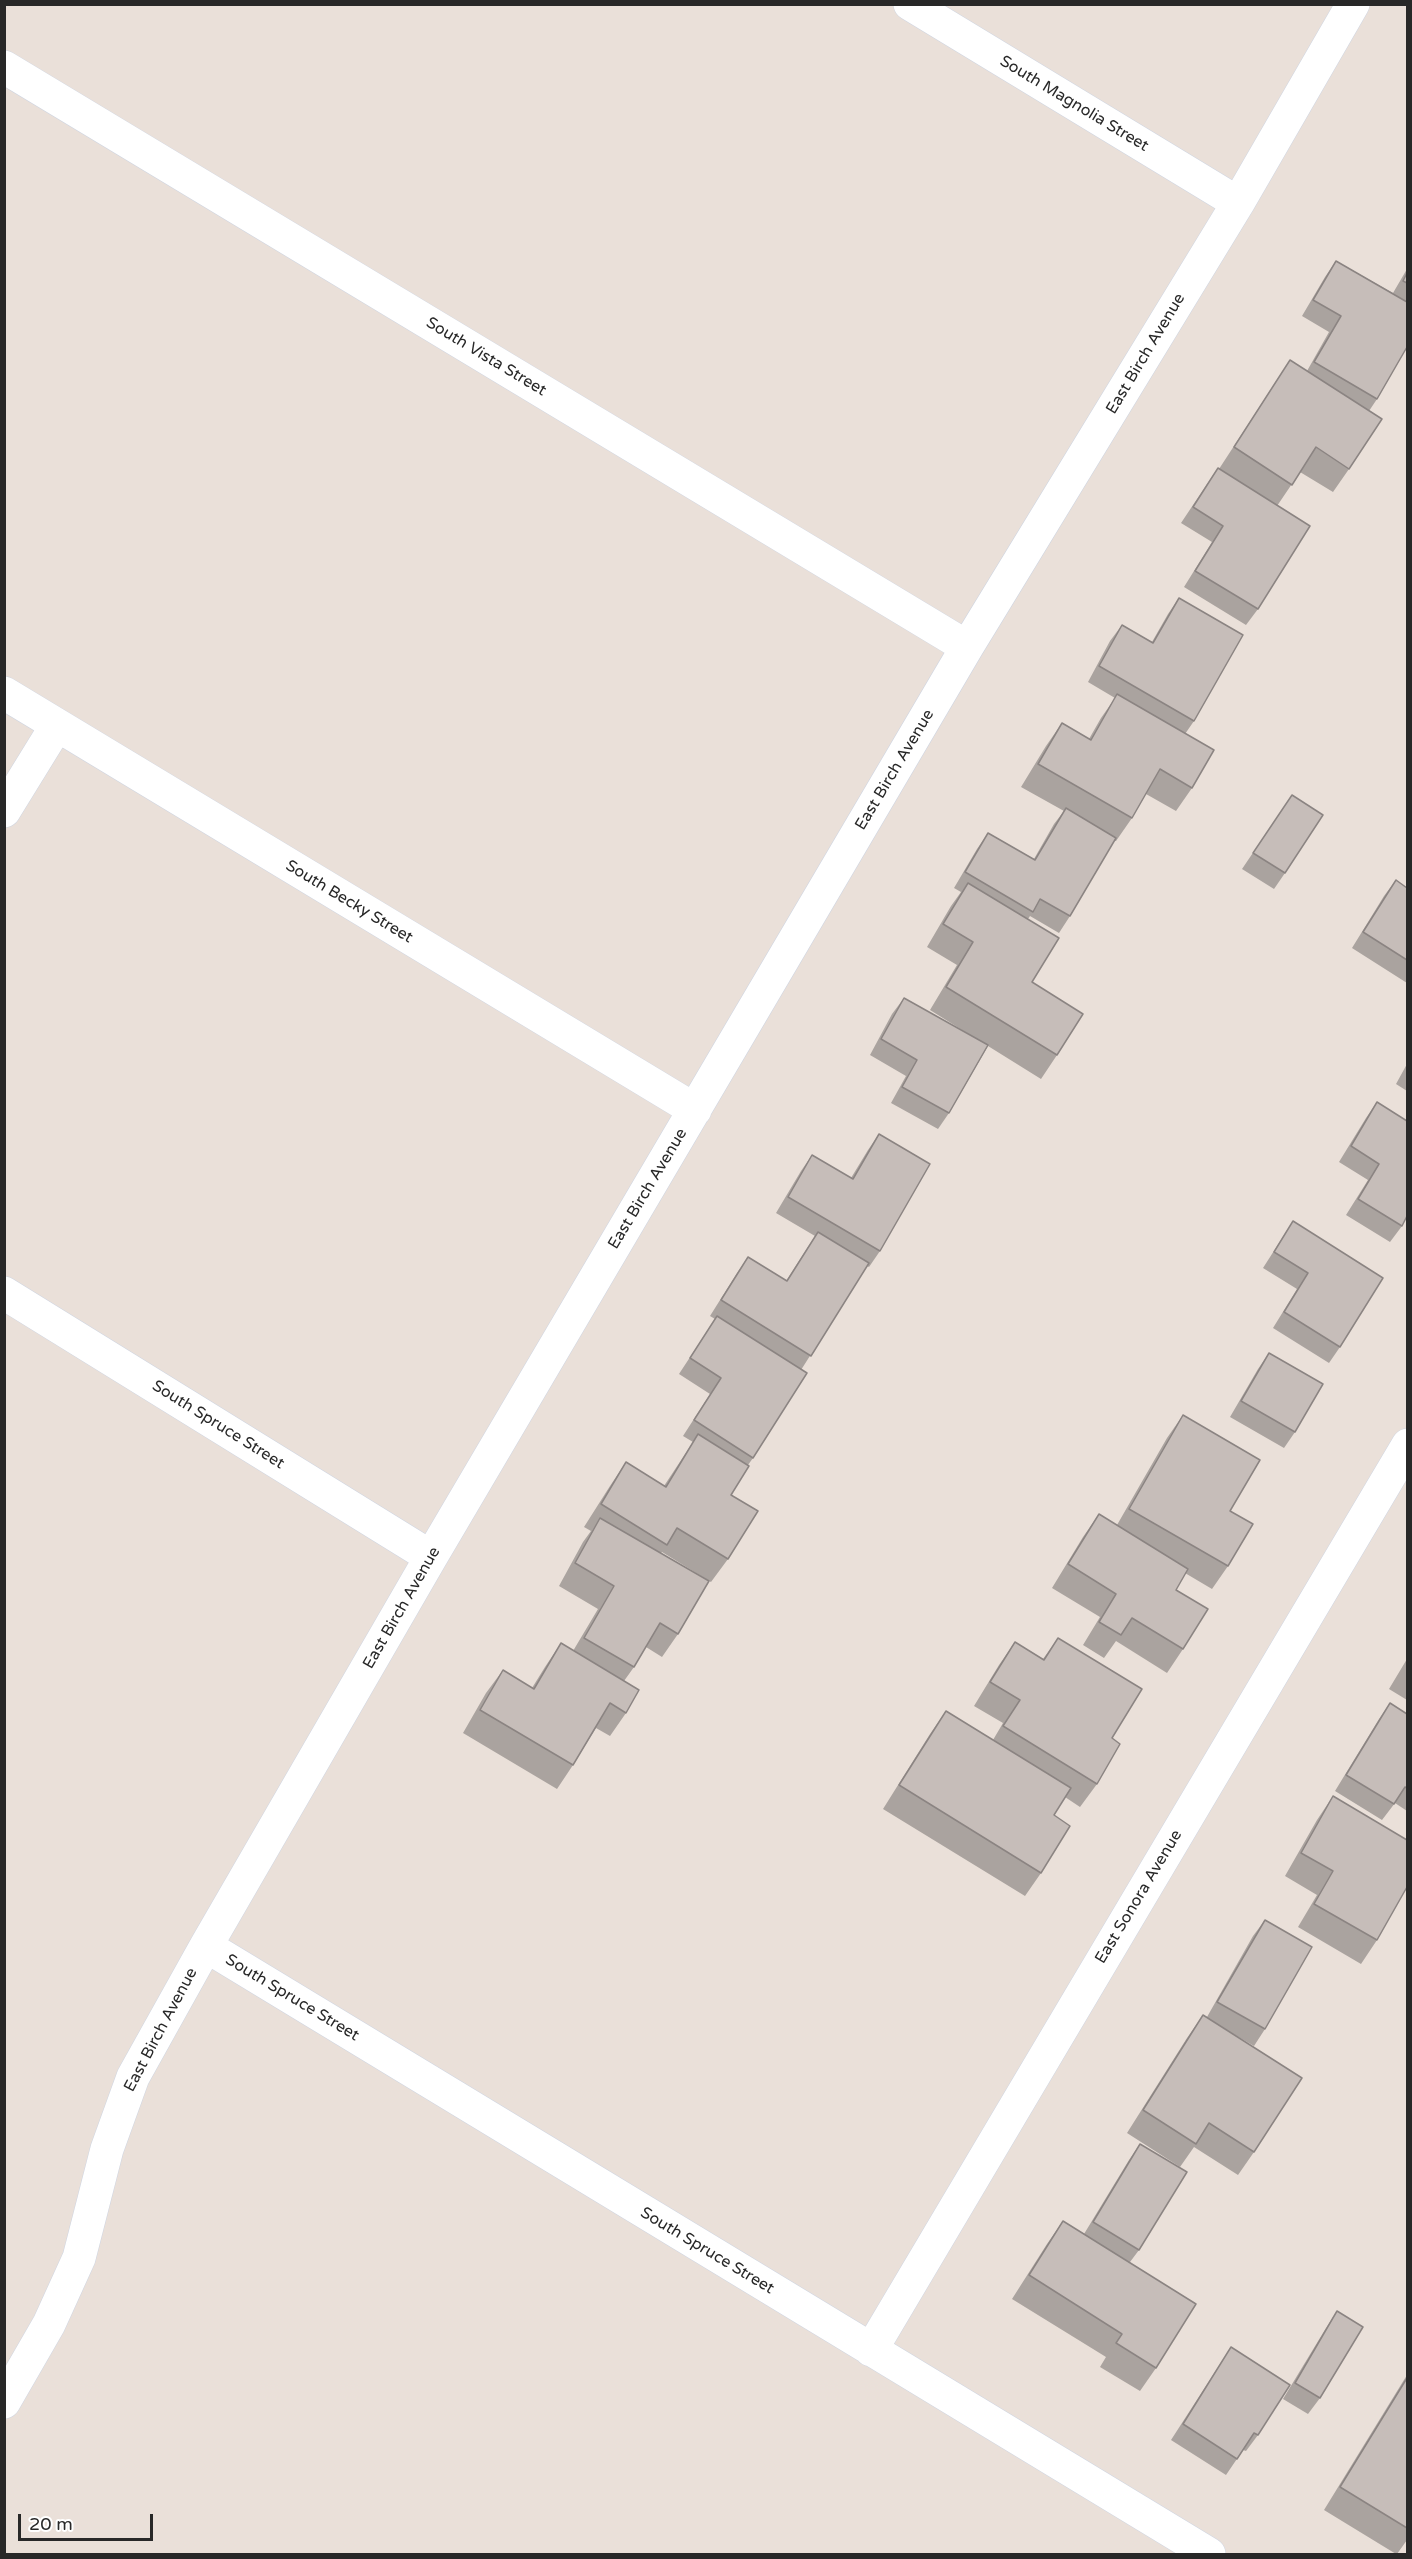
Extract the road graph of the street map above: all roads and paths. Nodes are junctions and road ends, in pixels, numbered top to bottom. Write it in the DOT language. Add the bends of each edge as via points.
graph roads {
  1 [pos="910,4"];
  2 [pos="1353,4"];
  3 [pos="4,67"];
  4 [pos="1238,203"];
  5 [pos="968,647"];
  6 [pos="4,693"];
  7 [pos="57,725"];
  8 [pos="4,811"];
  9 [pos="695,1110"];
  10 [pos="4,1293"];
  11 [pos="1407,1445"];
  12 [pos="431,1557"];
  13 [pos="206,1946"];
  14 [pos="871,2350"];
  15 [pos="6,2395"];
  16 [pos="1209,2554"];
  1 -- 4 [label="street, South Magnolia Street"];
  2 -- 4 [label="street, East Birch Avenue"];
  3 -- 5 [label="street, South Vista Street"];
  4 -- 5 [label="street, East Birch Avenue"];
  5 -- 9 [label="street, East Birch Avenue"];
  6 -- 7 [label="street, South Becky Street"];
  7 -- 8 [label="street"];
  7 -- 9 [label="street, South Becky Street"];
  9 -- 12 [label="street, East Birch Avenue"];
  10 -- 12 [label="street, South Spruce Street"];
  11 -- 14 [label="street, East Sonora Avenue"];
  12 -- 13 [label="street, East Birch Avenue"];
  13 -- 14 [label="street, South Spruce Street"];
  13 -- 15 [label="street, East Birch Avenue" via="133,2077 107,2149 79,2258 49,2324"];
  14 -- 16 [label="street, South Spruce Street"];
}
